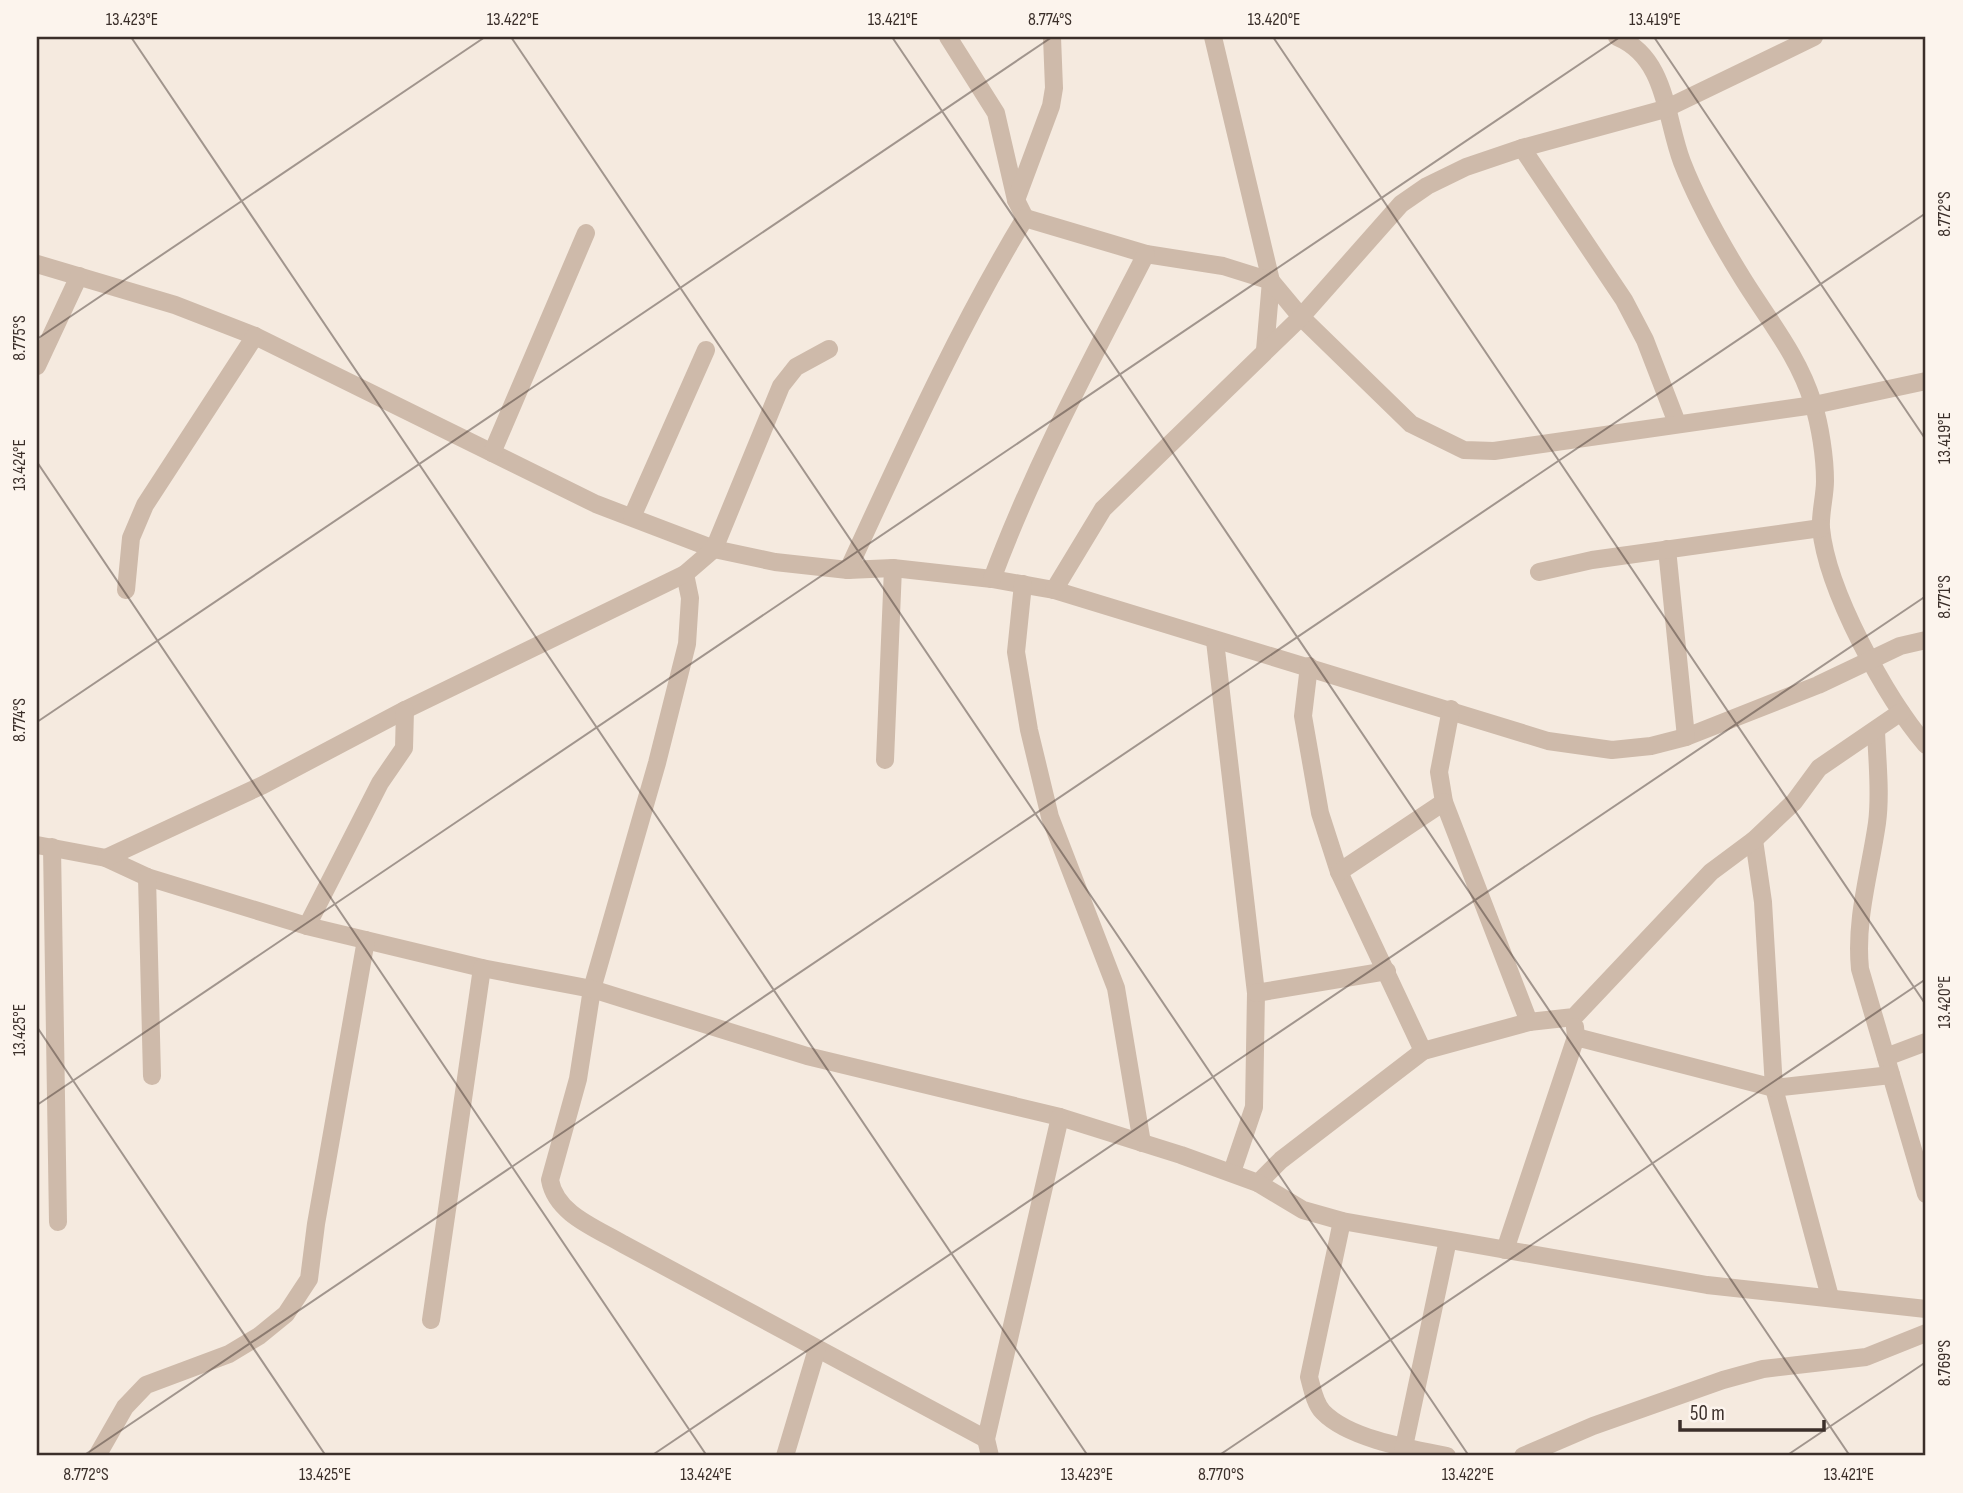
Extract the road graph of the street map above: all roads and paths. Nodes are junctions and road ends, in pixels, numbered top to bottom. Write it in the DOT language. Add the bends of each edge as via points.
graph roads {
  1 [pos="948,37"];
  2 [pos="1052,37"];
  3 [pos="1213,37"];
  4 [pos="1617,37"];
  5 [pos="1814,37"];
  6 [pos="1665,109"];
  7 [pos="1522,148"];
  8 [pos="1016,201"];
  9 [pos="1025,218"];
  10 [pos="586,233"];
  11 [pos="1146,254"];
  12 [pos="37,264"];
  13 [pos="79,276"];
  14 [pos="1270,281"];
  15 [pos="1301,317"];
  16 [pos="255,336"];
  17 [pos="829,349"];
  18 [pos="706,350"];
  19 [pos="1265,350"];
  20 [pos="37,366"];
  21 [pos="1926,381"];
  22 [pos="1814,405"];
  23 [pos="1676,424"];
  24 [pos="492,453"];
  25 [pos="632,517"];
  26 [pos="1821,528"];
  27 [pos="1667,548"];
  28 [pos="714,549"];
  29 [pos="893,568"];
  30 [pos="848,570"];
  31 [pos="1539,572"];
  32 [pos="685,574"];
  33 [pos="992,579"];
  34 [pos="1023,584"];
  35 [pos="126,590"];
  36 [pos="1054,590"];
  37 [pos="1215,640"];
  38 [pos="1926,640"];
  39 [pos="1871,660"];
  40 [pos="1310,666"];
  41 [pos="1451,709"];
  42 [pos="405,710"];
  43 [pos="1902,712"];
  44 [pos="1876,730"];
  45 [pos="1686,737"];
  46 [pos="1924,739"];
  47 [pos="885,760"];
  48 [pos="1444,802"];
  49 [pos="1754,840"];
  50 [pos="44,846"];
  51 [pos="106,858"];
  52 [pos="1339,872"];
  53 [pos="147,877"];
  54 [pos="307,926"];
  55 [pos="366,940"];
  56 [pos="482,968"];
  57 [pos="1387,971"];
  58 [pos="592,989"];
  59 [pos="1256,993"];
  60 [pos="1574,1017"];
  61 [pos="1529,1022"];
  62 [pos="1576,1037"];
  63 [pos="1926,1042"];
  64 [pos="1423,1051"];
  65 [pos="1886,1057"];
  66 [pos="1891,1075"];
  67 [pos="152,1076"];
  68 [pos="1774,1088"];
  69 [pos="1060,1117"];
  70 [pos="1142,1143"];
  71 [pos="1921,1163"];
  72 [pos="1232,1172"];
  73 [pos="1258,1183"];
  74 [pos="1926,1194"];
  75 [pos="1342,1221"];
  76 [pos="58,1222"];
  77 [pos="1448,1240"];
  78 [pos="1505,1250"];
  79 [pos="1830,1297"];
  80 [pos="1926,1309"];
  81 [pos="431,1321"];
  82 [pos="1926,1333"];
  83 [pos="817,1349"];
  84 [pos="988,1448"];
  85 [pos="1404,1452"];
  86 [pos="97,1456"];
  87 [pos="785,1456"];
  88 [pos="1447,1456"];
  89 [pos="1523,1456"];
  1 -- 8 [label="street" via="996,113"];
  2 -- 8 [label="street" via="1051,106"];
  3 -- 14 [label="street"];
  4 -- 6 [label="street" via="1633,43 1650,60"];
  5 -- 6 [label="street"];
  6 -- 7 [label="street"];
  6 -- 22 [label="street" via="1710,223 1790,346"];
  7 -- 15 [label="street" via="1466,167 1401,204"];
  7 -- 23 [label="street" via="1625,300"];
  8 -- 9 [label="street"];
  9 -- 11 [label="street"];
  9 -- 30 [label="street" via="923,406"];
  10 -- 24 [label="street"];
  11 -- 14 [label="street" via="1223,266"];
  11 -- 33 [label="street" via="1056,426"];
  12 -- 13 [label="street"];
  13 -- 16 [label="street" via="175,305"];
  13 -- 20 [label="street"];
  14 -- 15 [label="street"];
  14 -- 19 [label="street"];
  15 -- 19 [label="street"];
  15 -- 23 [label="street" via="1411,424 1464,450 1494,451"];
  16 -- 24 [label="street"];
  16 -- 35 [label="street" via="145,505 131,538"];
  17 -- 28 [label="street" via="796,367 781,386"];
  18 -- 25 [label="street"];
  19 -- 36 [label="street" via="1103,509"];
  21 -- 22 [label="street"];
  22 -- 23 [label="street"];
  22 -- 26 [label="street" via="1825,479"];
  24 -- 25 [label="street"];
  25 -- 28 [label="street"];
  26 -- 27 [label="street"];
  26 -- 39 [label="street" via="1843,603"];
  27 -- 31 [label="street"];
  27 -- 45 [label="street"];
  28 -- 30 [label="street"];
  28 -- 32 [label="street"];
  29 -- 30 [label="street"];
  29 -- 33 [label="street"];
  29 -- 47 [label="street"];
  32 -- 42 [label="street"];
  32 -- 58 [label="street" via="690,598 687,643"];
  33 -- 34 [label="street"];
  34 -- 36 [label="street"];
  34 -- 70 [label="street" via="1016,652 1029,730 1050,817 1116,988"];
  36 -- 37 [label="street"];
  37 -- 40 [label="street"];
  37 -- 59 [label="street"];
  38 -- 39 [label="street"];
  39 -- 43 [label="street"];
  39 -- 45 [label="street"];
  40 -- 41 [label="street"];
  40 -- 52 [label="street" via="1303,716 1307,754"];
  41 -- 45 [label="street" via="1548,741 1612,750"];
  41 -- 48 [label="street" via="1439,772"];
  42 -- 51 [label="street" via="263,785"];
  42 -- 54 [label="street" via="404,748 380,783"];
  43 -- 44 [label="street"];
  43 -- 46 [label="street"];
  44 -- 49 [label="street" via="1819,768 1794,802"];
  44 -- 65 [label="street" via="1878,820 1858,947"];
  48 -- 52 [label="street"];
  48 -- 61 [label="street"];
  49 -- 60 [label="street" via="1711,872"];
  49 -- 68 [label="street" via="1763,902"];
  50 -- 51 [label="street"];
  50 -- 76 [label="street"];
  51 -- 53 [label="street"];
  52 -- 57 [label="street"];
  53 -- 54 [label="street"];
  53 -- 67 [label="street"];
  54 -- 55 [label="street"];
  55 -- 56 [label="street"];
  55 -- 86 [label="street" via="309,1279 286,1314 259,1336 229,1354 146,1385 125,1407"];
  56 -- 58 [label="street"];
  56 -- 81 [label="street"];
  57 -- 59 [label="street"];
  57 -- 64 [label="street"];
  58 -- 69 [label="street" via="807,1056"];
  58 -- 83 [label="street" via="578,1079 550,1180 553,1196 623,1244"];
  59 -- 72 [label="street" via="1254,1107"];
  60 -- 61 [label="street"];
  60 -- 62 [label="street"];
  61 -- 64 [label="street"];
  62 -- 68 [label="street"];
  62 -- 78 [label="street"];
  63 -- 65 [label="street"];
  64 -- 73 [label="street" via="1281,1160"];
  65 -- 66 [label="street"];
  66 -- 68 [label="street"];
  66 -- 71 [label="street"];
  68 -- 79 [label="street"];
  69 -- 70 [label="street"];
  69 -- 84 [label="street"];
  70 -- 72 [label="street"];
  71 -- 74 [label="street"];
  72 -- 73 [label="street"];
  73 -- 75 [label="street" via="1303,1210"];
  75 -- 77 [label="street"];
  75 -- 85 [label="street" via="1309,1377 1322,1411 1342,1426"];
  77 -- 78 [label="street"];
  77 -- 85 [label="street"];
  78 -- 79 [label="street" via="1707,1285"];
  79 -- 80 [label="street"];
  82 -- 89 [label="street" via="1866,1357 1763,1368 1723,1380"];
  83 -- 84 [label="street"];
  83 -- 87 [label="street"];
  85 -- 88 [label="street"];
}
